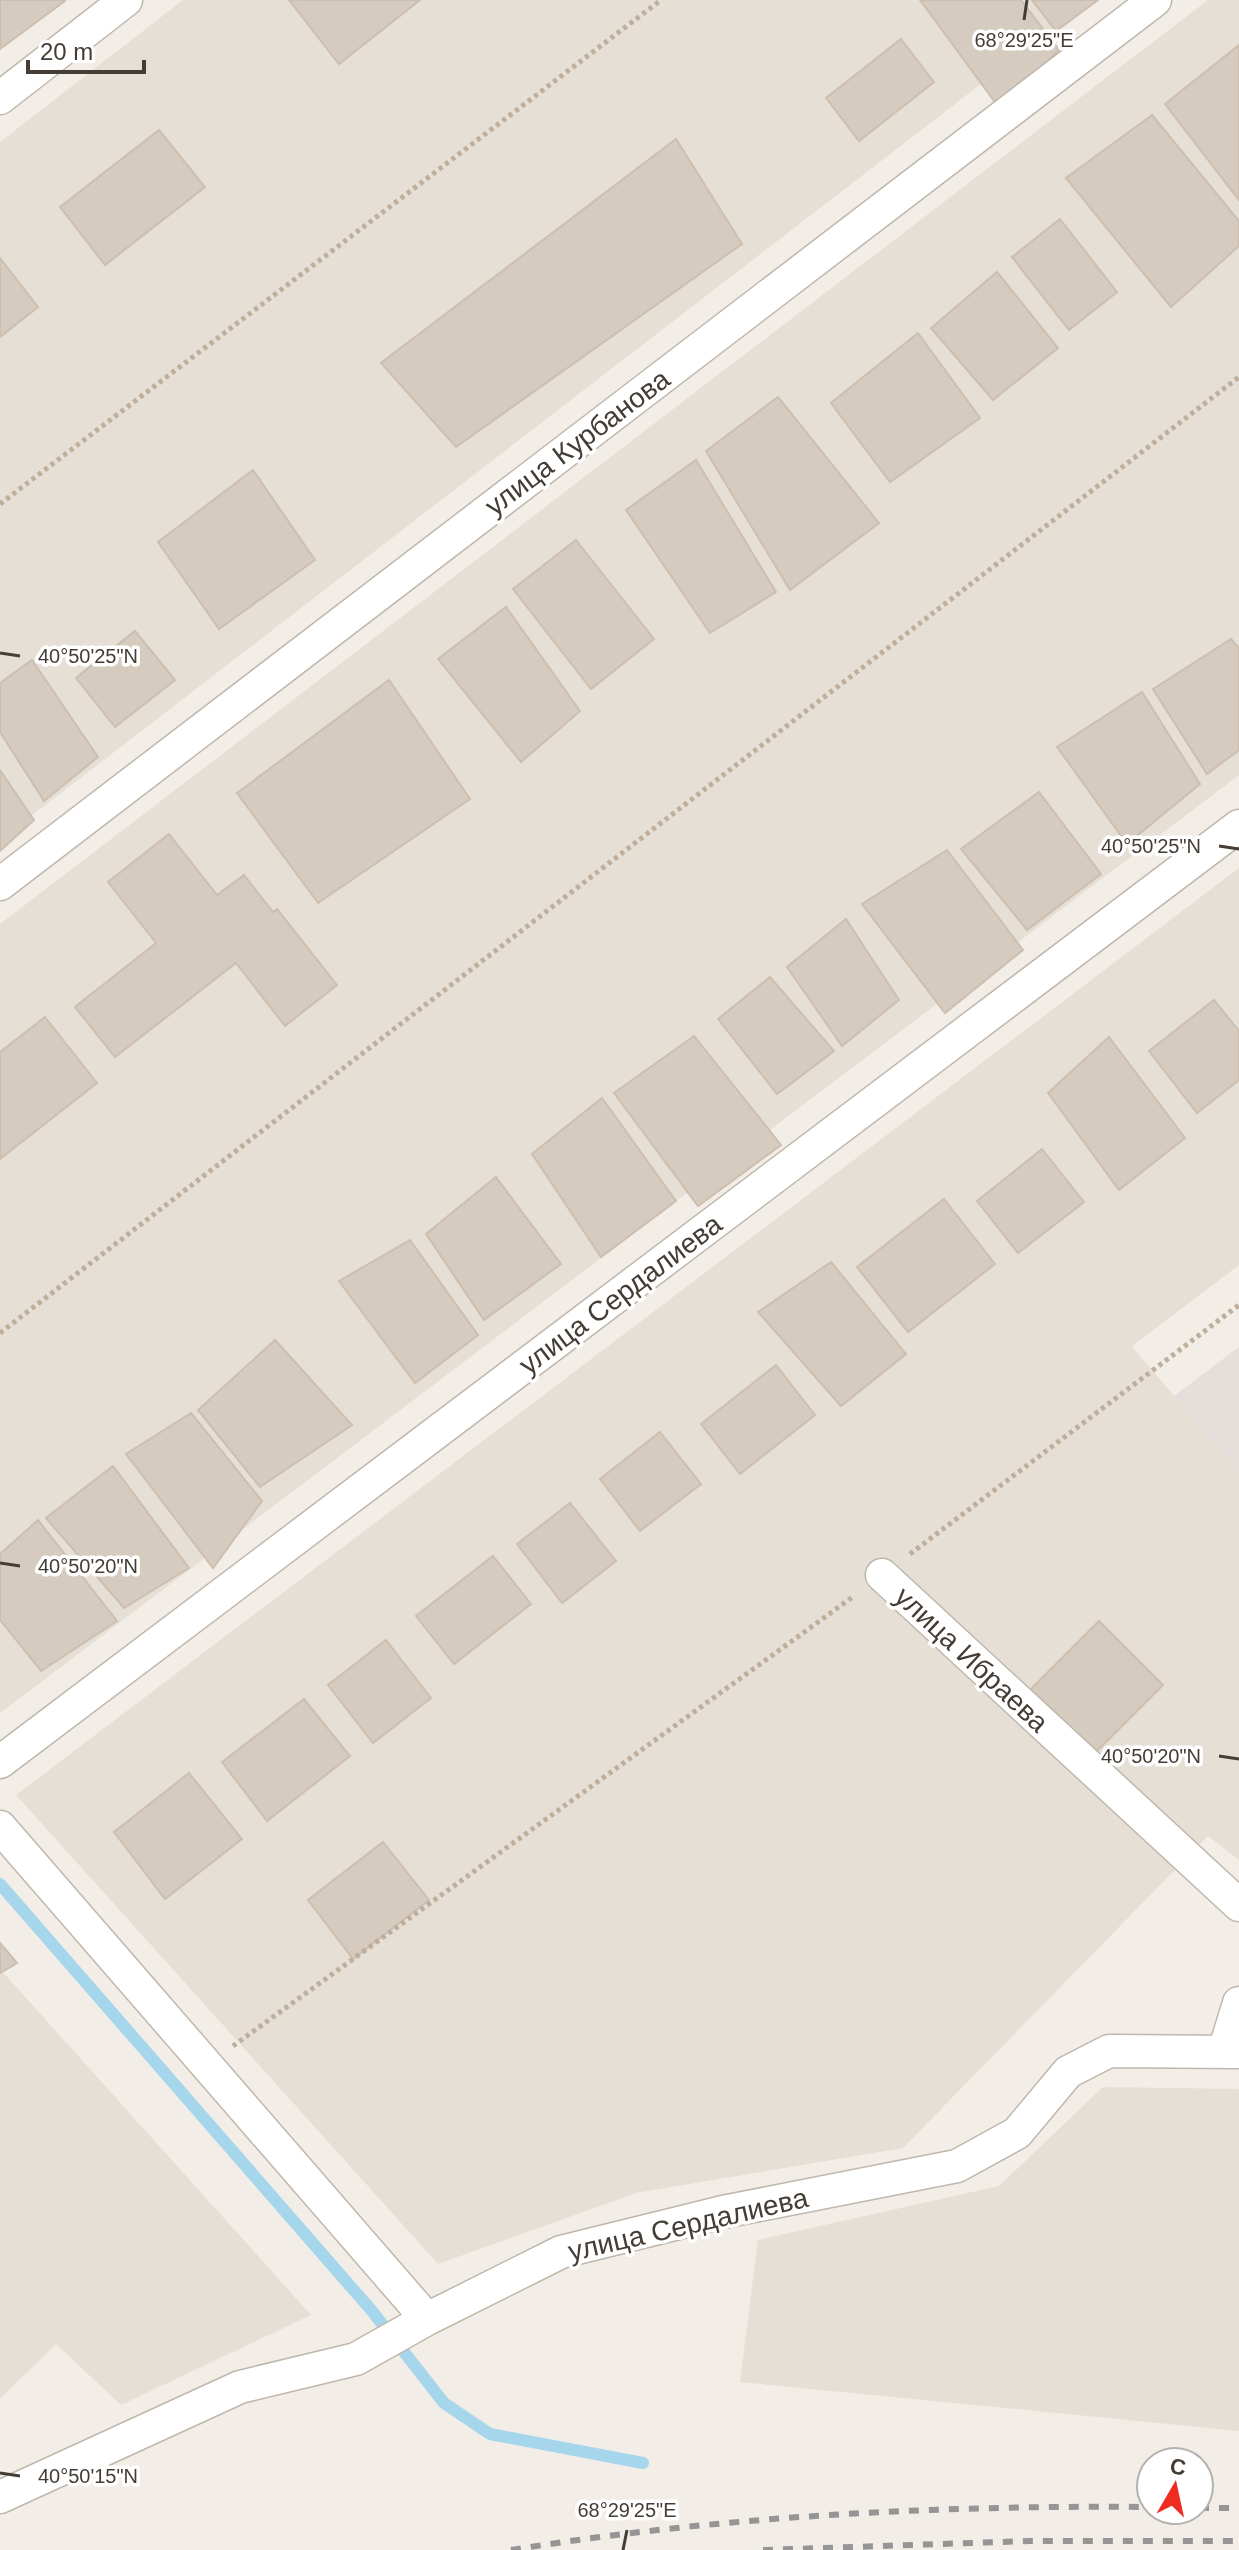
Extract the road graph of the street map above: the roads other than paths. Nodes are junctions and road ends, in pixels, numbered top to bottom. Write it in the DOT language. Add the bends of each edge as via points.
graph roads {
  1 [pos="126,0"];
  2 [pos="1155,0"];
  3 [pos="0,98"];
  4 [pos="1239,826"];
  5 [pos="0,884"];
  6 [pos="882,1575"];
  7 [pos="0,1762"];
  8 [pos="0,1827"];
  9 [pos="1239,1905"];
  10 [pos="1239,2003"];
  11 [pos="1232,2052"];
  12 [pos="427,2319"];
  13 [pos="0,2497"];
  1 -- 3 [label="street"];
  2 -- 5 [label="street, улица Курбанова"];
  4 -- 7 [label="street, улица Сердалиева"];
  6 -- 9 [label="street, улица Ибраева"];
  8 -- 12 [label="street"];
  10 -- 11 [label="street"];
  11 -- 12 [label="street, улица Сердалиева" via="1109,2051 1068,2072 1017,2133 957,2166 723,2212 561,2252"];
  12 -- 13 [label="street, улица Сердалиева" via="356,2359 240,2387"];
}
